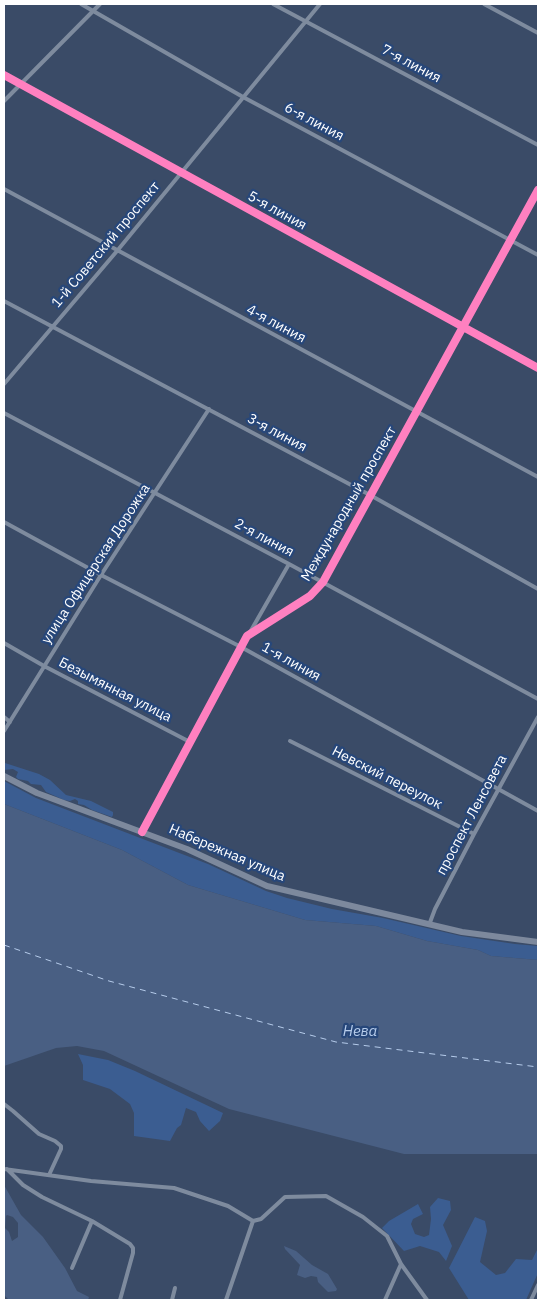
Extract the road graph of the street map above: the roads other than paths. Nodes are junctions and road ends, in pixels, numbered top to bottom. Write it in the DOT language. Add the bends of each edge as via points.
graph roads {
  1 [pos="81,4"];
  2 [pos="100,4"];
  3 [pos="273,4"];
  4 [pos="320,4"];
  5 [pos="484,4"];
  6 [pos="93,10"];
  7 [pos="305,21"];
  8 [pos="538,33"];
  9 [pos="4,75"];
  10 [pos="21,85"];
  11 [pos="243,97"];
  12 [pos="4,101"];
  13 [pos="538,145"];
  14 [pos="181,173"];
  15 [pos="4,189"];
  16 [pos="538,190"];
  17 [pos="511,240"];
  18 [pos="117,251"];
  19 [pos="538,255"];
  20 [pos="4,301"];
  21 [pos="463,327"];
  22 [pos="52,328"];
  23 [pos="538,368"];
  24 [pos="4,384"];
  25 [pos="208,409"];
  26 [pos="416,412"];
  27 [pos="4,413"];
  28 [pos="538,477"];
  29 [pos="155,493"];
  30 [pos="370,496"];
  31 [pos="4,522"];
  32 [pos="289,564"];
  33 [pos="101,575"];
  34 [pos="322,582"];
  35 [pos="538,589"];
  36 [pos="248,636"];
  37 [pos="4,643"];
  38 [pos="241,648"];
  39 [pos="44,666"];
  40 [pos="538,699"];
  41 [pos="4,717"];
  42 [pos="538,717"];
  43 [pos="10,722"];
  44 [pos="4,731"];
  45 [pos="290,741"];
  46 [pos="190,742"];
  47 [pos="4,776"];
  48 [pos="498,789"];
  49 [pos="538,811"];
  50 [pos="142,832"];
  51 [pos="474,834"];
  52 [pos="429,925"];
  53 [pos="538,942"];
  54 [pos="4,1104"];
  55 [pos="5,1169"];
  56 [pos="48,1175"];
  57 [pos="92,1221"];
  58 [pos="253,1221"];
  59 [pos="401,1264"];
  60 [pos="72,1268"];
  61 [pos="538,1285"];
  62 [pos="175,1288"];
  63 [pos="120,1300"];
  64 [pos="172,1300"];
  65 [pos="226,1300"];
  66 [pos="385,1300"];
  67 [pos="427,1300"];
  68 [pos="531,1300"];
  1 -- 6 [label="street, 6-я линия"];
  2 -- 6 [label="street"];
  3 -- 7 [label="street, 7-я линия"];
  4 -- 7 [label="street, 1-й Советский проспект"];
  5 -- 8 [label="street"];
  6 -- 10 [label="street"];
  6 -- 11 [label="street, 6-я линия"];
  7 -- 11 [label="street, 1-й Советский проспект"];
  7 -- 13 [label="street, 7-я линия"];
  9 -- 10 [label="street, 5-я линия"];
  10 -- 12 [label="street"];
  10 -- 14 [label="street, 5-я линия"];
  11 -- 14 [label="street, 1-й Советский проспект"];
  11 -- 17 [label="street, 6-я линия"];
  14 -- 18 [label="street, 1-й Советский проспект"];
  14 -- 21 [label="street, 5-я линия"];
  15 -- 18 [label="street, 4-я линия"];
  16 -- 17 [label="street, Международный проспект"];
  17 -- 19 [label="street, 6-я линия"];
  17 -- 21 [label="street, Международный проспект"];
  18 -- 22 [label="street, 1-й Советский проспект"];
  18 -- 26 [label="street, 4-я линия"];
  20 -- 22 [label="street, 3-я линия"];
  21 -- 23 [label="street, 5-я линия"];
  21 -- 26 [label="street, Международный проспект"];
  22 -- 24 [label="street, 1-й Советский проспект"];
  22 -- 25 [label="street, 3-я линия"];
  25 -- 29 [label="street, улица Офицерская Дорожка"];
  25 -- 30 [label="street, 3-я линия"];
  26 -- 28 [label="street, 4-я линия"];
  26 -- 30 [label="street, Международный проспект"];
  27 -- 29 [label="street, 2-я линия"];
  29 -- 32 [label="street, 2-я линия"];
  29 -- 33 [label="street, улица Офицерская Дорожка"];
  30 -- 34 [label="street, Международный проспект"];
  30 -- 35 [label="street, 3-я линия"];
  31 -- 33 [label="street, 1-я линия"];
  32 -- 34 [label="street, 2-я линия"];
  32 -- 36 [label="street, Международный проспект"];
  33 -- 38 [label="street, 1-я линия"];
  33 -- 39 [label="street, улица Офицерская Дорожка"];
  34 -- 36 [label="street, Международный проспект" via="310,596"];
  34 -- 40 [label="street, 2-я линия"];
  36 -- 38 [label="street, Международный проспект"];
  37 -- 39 [label="street, Безымянная улица"];
  38 -- 46 [label="street, Международный проспект"];
  38 -- 48 [label="street, 1-я линия"];
  39 -- 43 [label="street, улица Офицерская Дорожка"];
  39 -- 46 [label="street, Безымянная улица"];
  41 -- 43 [label="street"];
  42 -- 48 [label="street, проспект Ленсовета"];
  43 -- 44 [label="street, улица Офицерская Дорожка"];
  45 -- 51 [label="street, Невский переулок"];
  46 -- 50 [label="street, Международный проспект"];
  47 -- 50 [label="main road, Набережная улица" via="37,793"];
  48 -- 49 [label="street, 1-я линия"];
  48 -- 51 [label="street, проспект Ленсовета"];
  50 -- 52 [label="main road, Набережная улица" via="267,886"];
  51 -- 52 [label="street, проспект Ленсовета"];
  52 -- 53 [label="main road, Набережная улица"];
  54 -- 56 [label="street" via="39,1134 61,1146"];
  55 -- 56 [label="street"];
  55 -- 57 [label="street" via="42,1197"];
  56 -- 58 [label="street" via="174,1188 228,1206"];
  57 -- 60 [label="street"];
  57 -- 63 [label="street" via="133,1248"];
  58 -- 59 [label="street" via="261,1219 285,1197 326,1196 363,1217 387,1236"];
  58 -- 65 [label="street"];
  59 -- 66 [label="street"];
  59 -- 67 [label="street"];
  61 -- 68 [label="street"];
  62 -- 64 [label="street"];
}
